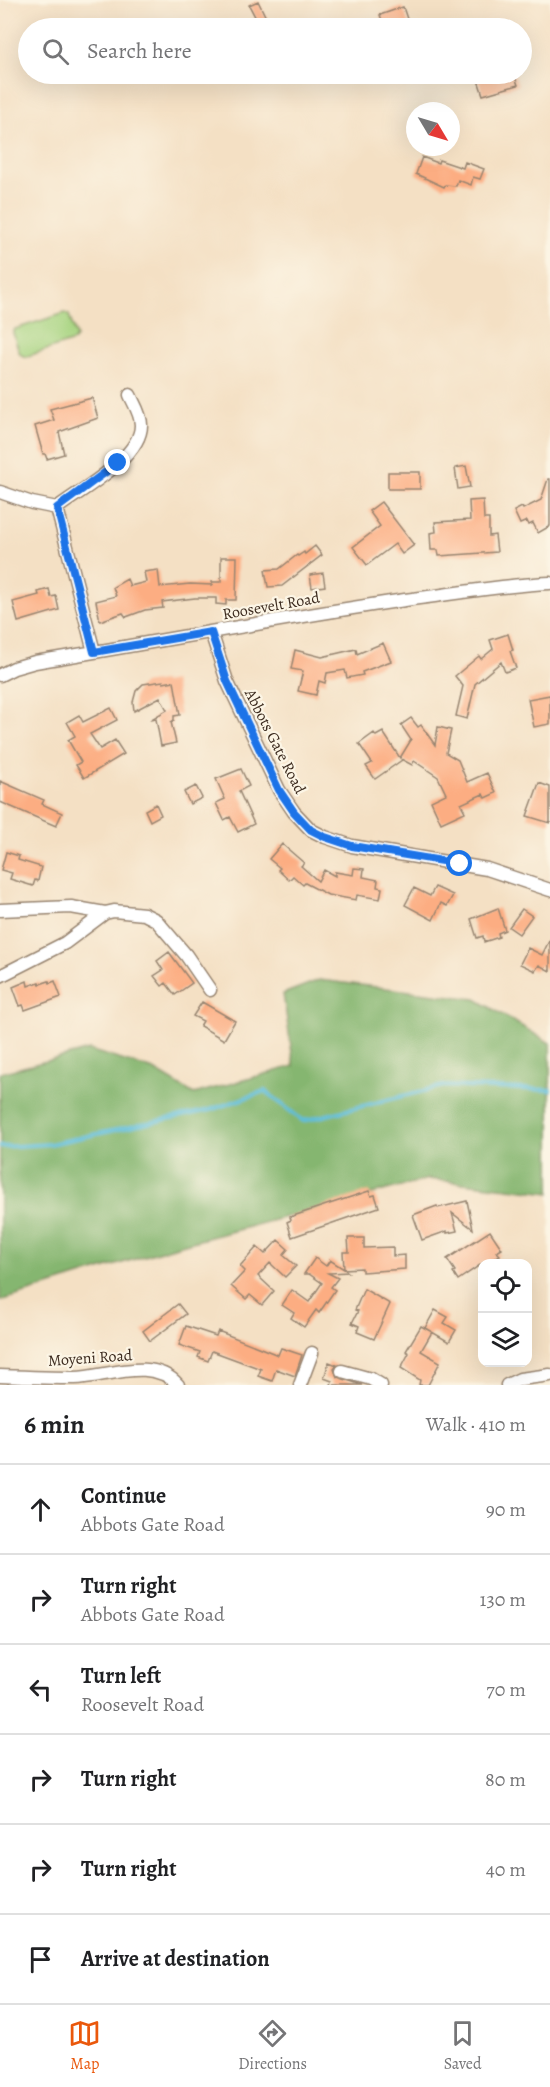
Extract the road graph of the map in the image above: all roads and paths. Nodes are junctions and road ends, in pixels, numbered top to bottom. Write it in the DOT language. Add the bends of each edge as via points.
graph roads {
  1 [pos="130,395"];
  2 [pos="0,492"];
  3 [pos="57,508"];
  4 [pos="550,583"];
  5 [pos="211,632"];
  6 [pos="94,652"];
  7 [pos="0,675"];
  8 [pos="550,890"];
  9 [pos="0,910"];
  10 [pos="105,913"];
  11 [pos="0,976"];
  12 [pos="210,990"];
  13 [pos="312,1353"];
  14 [pos="342,1371"];
  15 [pos="550,1375"];
  16 [pos="0,1376"];
  17 [pos="178,1385"];
  18 [pos="300,1385"];
  19 [pos="381,1385"];
  20 [pos="507,1385"];
  1 -- 3 [label="street" via="141,423 132,448"];
  2 -- 3 [label="street"];
  3 -- 6 [label="street"];
  4 -- 5 [label="street, Roosevelt Road" via="285,618"];
  5 -- 6 [label="street, Roosevelt Road"];
  5 -- 8 [label="street, Abbots Gate Road" via="227,681 279,790 311,830 352,846 487,869"];
  6 -- 7 [label="street, Roosevelt Road" via="35,662"];
  9 -- 10 [label="street" via="71,907"];
  10 -- 11 [label="street" via="65,943"];
  10 -- 12 [label="street" via="144,914 156,920"];
  13 -- 18 [label="street"];
  14 -- 19 [label="street"];
  15 -- 20 [label="street"];
  16 -- 17 [label="street, Moyeni Road" via="78,1378 142,1370 165,1374"];
}
